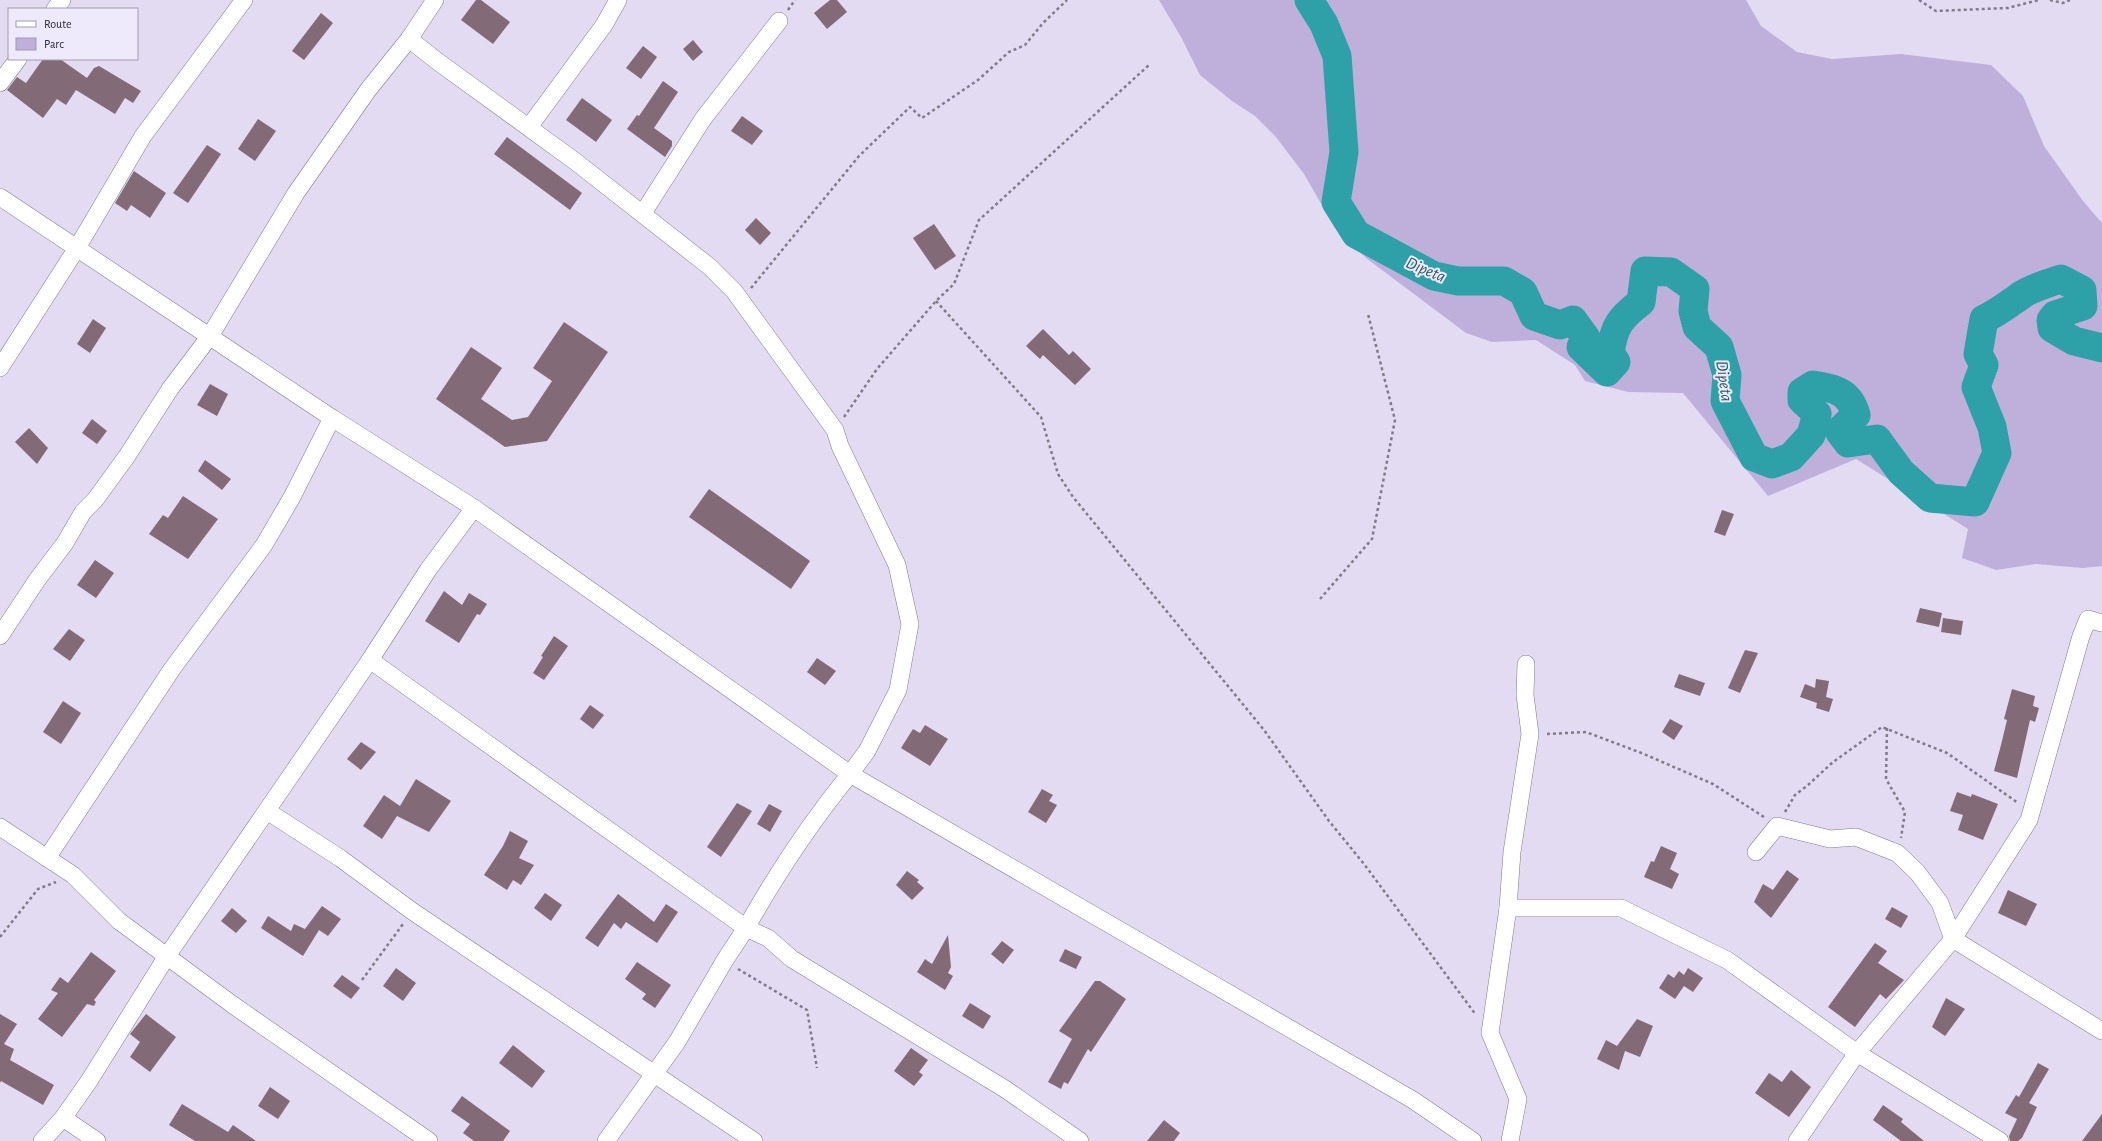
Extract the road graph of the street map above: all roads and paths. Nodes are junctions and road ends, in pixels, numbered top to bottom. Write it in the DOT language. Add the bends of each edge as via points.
graph roads {
  1 [pos="62,0"];
  2 [pos="244,0"];
  3 [pos="435,0"];
  4 [pos="618,0"];
  5 [pos="1067,0"];
  6 [pos="1919,0"];
  7 [pos="2039,0"];
  8 [pos="2050,0"];
  9 [pos="2070,0"];
  10 [pos="56,8"];
  11 [pos="779,21"];
  12 [pos="409,39"];
  13 [pos="17,60"];
  14 [pos="1149,65"];
  15 [pos="0,83"];
  16 [pos="529,127"];
  17 [pos="0,197"];
  18 [pos="643,213"];
  19 [pos="77,248"];
  20 [pos="741,301"];
  21 [pos="936,301"];
  22 [pos="1368,314"];
  23 [pos="210,336"];
  24 [pos="0,368"];
  25 [pos="332,418"];
  26 [pos="835,430"];
  27 [pos="474,508"];
  28 [pos="1320,599"];
  29 [pos="2102,623"];
  30 [pos="0,636"];
  31 [pos="370,660"];
  32 [pos="1526,664"];
  33 [pos="1887,728"];
  34 [pos="1530,734"];
  35 [pos="850,774"];
  36 [pos="267,811"];
  37 [pos="2032,813"];
  38 [pos="1777,826"];
  39 [pos="0,827"];
  40 [pos="1756,852"];
  41 [pos="1897,853"];
  42 [pos="46,858"];
  43 [pos="73,875"];
  44 [pos="1508,908"];
  45 [pos="412,911"];
  46 [pos="746,928"];
  47 [pos="0,937"];
  48 [pos="1954,939"];
  49 [pos="167,956"];
  50 [pos="725,960"];
  51 [pos="362,980"];
  52 [pos="2102,1032"];
  53 [pos="1490,1033"];
  54 [pos="1857,1053"];
  55 [pos="817,1068"];
  56 [pos="653,1075"];
  57 [pos="63,1118"];
  58 [pos="42,1141"];
  59 [pos="97,1141"];
  60 [pos="428,1141"];
  61 [pos="606,1141"];
  62 [pos="754,1141"];
  63 [pos="1080,1141"];
  64 [pos="1473,1141"];
  65 [pos="1510,1141"];
  66 [pos="1797,1141"];
  67 [pos="2000,1141"];
  1 -- 10 [label="street"];
  2 -- 19 [label="street" via="143,136"];
  3 -- 12 [label="street"];
  4 -- 16 [label="street" via="604,25"];
  5 -- 20 [label="path" via="1025,45 1009,52 978,80 922,118 910,107 859,156"];
  6 -- 7 [label="path" via="1936,11 2008,8"];
  8 -- 9 [label="path"];
  11 -- 18 [label="street" via="703,119"];
  12 -- 16 [label="street"];
  12 -- 23 [label="street" via="368,90 296,193"];
  13 -- 15 [label="street"];
  14 -- 21 [label="path" via="979,220 954,284"];
  16 -- 18 [label="street"];
  17 -- 19 [label="street"];
  18 -- 20 [label="street" via="710,267"];
  19 -- 23 [label="street"];
  19 -- 24 [label="street"];
  20 -- 26 [label="street"];
  21 -- 26 [label="path" via="878,369"];
  21 -- 53 [label="path" via="1041,417 1058,474 1073,497 1264,730 1329,821"];
  22 -- 28 [label="path" via="1395,420 1372,539"];
  23 -- 25 [label="street"];
  23 -- 30 [label="street" via="170,389 95,500 83,512"];
  25 -- 27 [label="street"];
  25 -- 42 [label="street" via="292,497 264,545 172,669"];
  26 -- 35 [label="street" via="840,446 897,565 910,624 898,690 866,751"];
  27 -- 31 [label="street" via="428,570"];
  27 -- 35 [label="street"];
  29 -- 37 [label="street" via="2088,619 2081,636"];
  31 -- 36 [label="street"];
  31 -- 46 [label="street"];
  32 -- 34 [label="street" via="1525,695"];
  33 -- 37 [label="path" via="1947,753"];
  33 -- 38 [label="path" via="1882,727 1833,762 1795,795"];
  33 -- 41 [label="path" via="1886,779 1905,812"];
  34 -- 38 [label="path" via="1586,732 1713,784"];
  34 -- 44 [label="street" via="1512,852"];
  35 -- 46 [label="street" via="821,809 776,875"];
  35 -- 64 [label="street" via="1413,1100"];
  36 -- 45 [label="street" via="340,858"];
  36 -- 49 [label="street"];
  37 -- 48 [label="street"];
  38 -- 40 [label="street"];
  38 -- 41 [label="street" via="1830,839 1856,837"];
  39 -- 42 [label="street"];
  41 -- 48 [label="street" via="1917,872 1940,903"];
  42 -- 43 [label="street"];
  43 -- 47 [label="path" via="38,889"];
  43 -- 49 [label="street" via="119,921"];
  44 -- 53 [label="street"];
  44 -- 54 [label="street" via="1621,908 1727,960"];
  45 -- 51 [label="path"];
  45 -- 56 [label="street"];
  46 -- 50 [label="street"];
  46 -- 63 [label="street" via="768,938 792,959 1005,1089"];
  48 -- 52 [label="street"];
  48 -- 54 [label="street"];
  49 -- 57 [label="street"];
  49 -- 60 [label="street"];
  50 -- 55 [label="path" via="807,1010"];
  50 -- 56 [label="street" via="678,1042"];
  53 -- 65 [label="street" via="1518,1099"];
  54 -- 66 [label="street"];
  54 -- 67 [label="street"];
  56 -- 61 [label="street"];
  56 -- 62 [label="street"];
  57 -- 58 [label="street"];
  57 -- 59 [label="street"];
}
